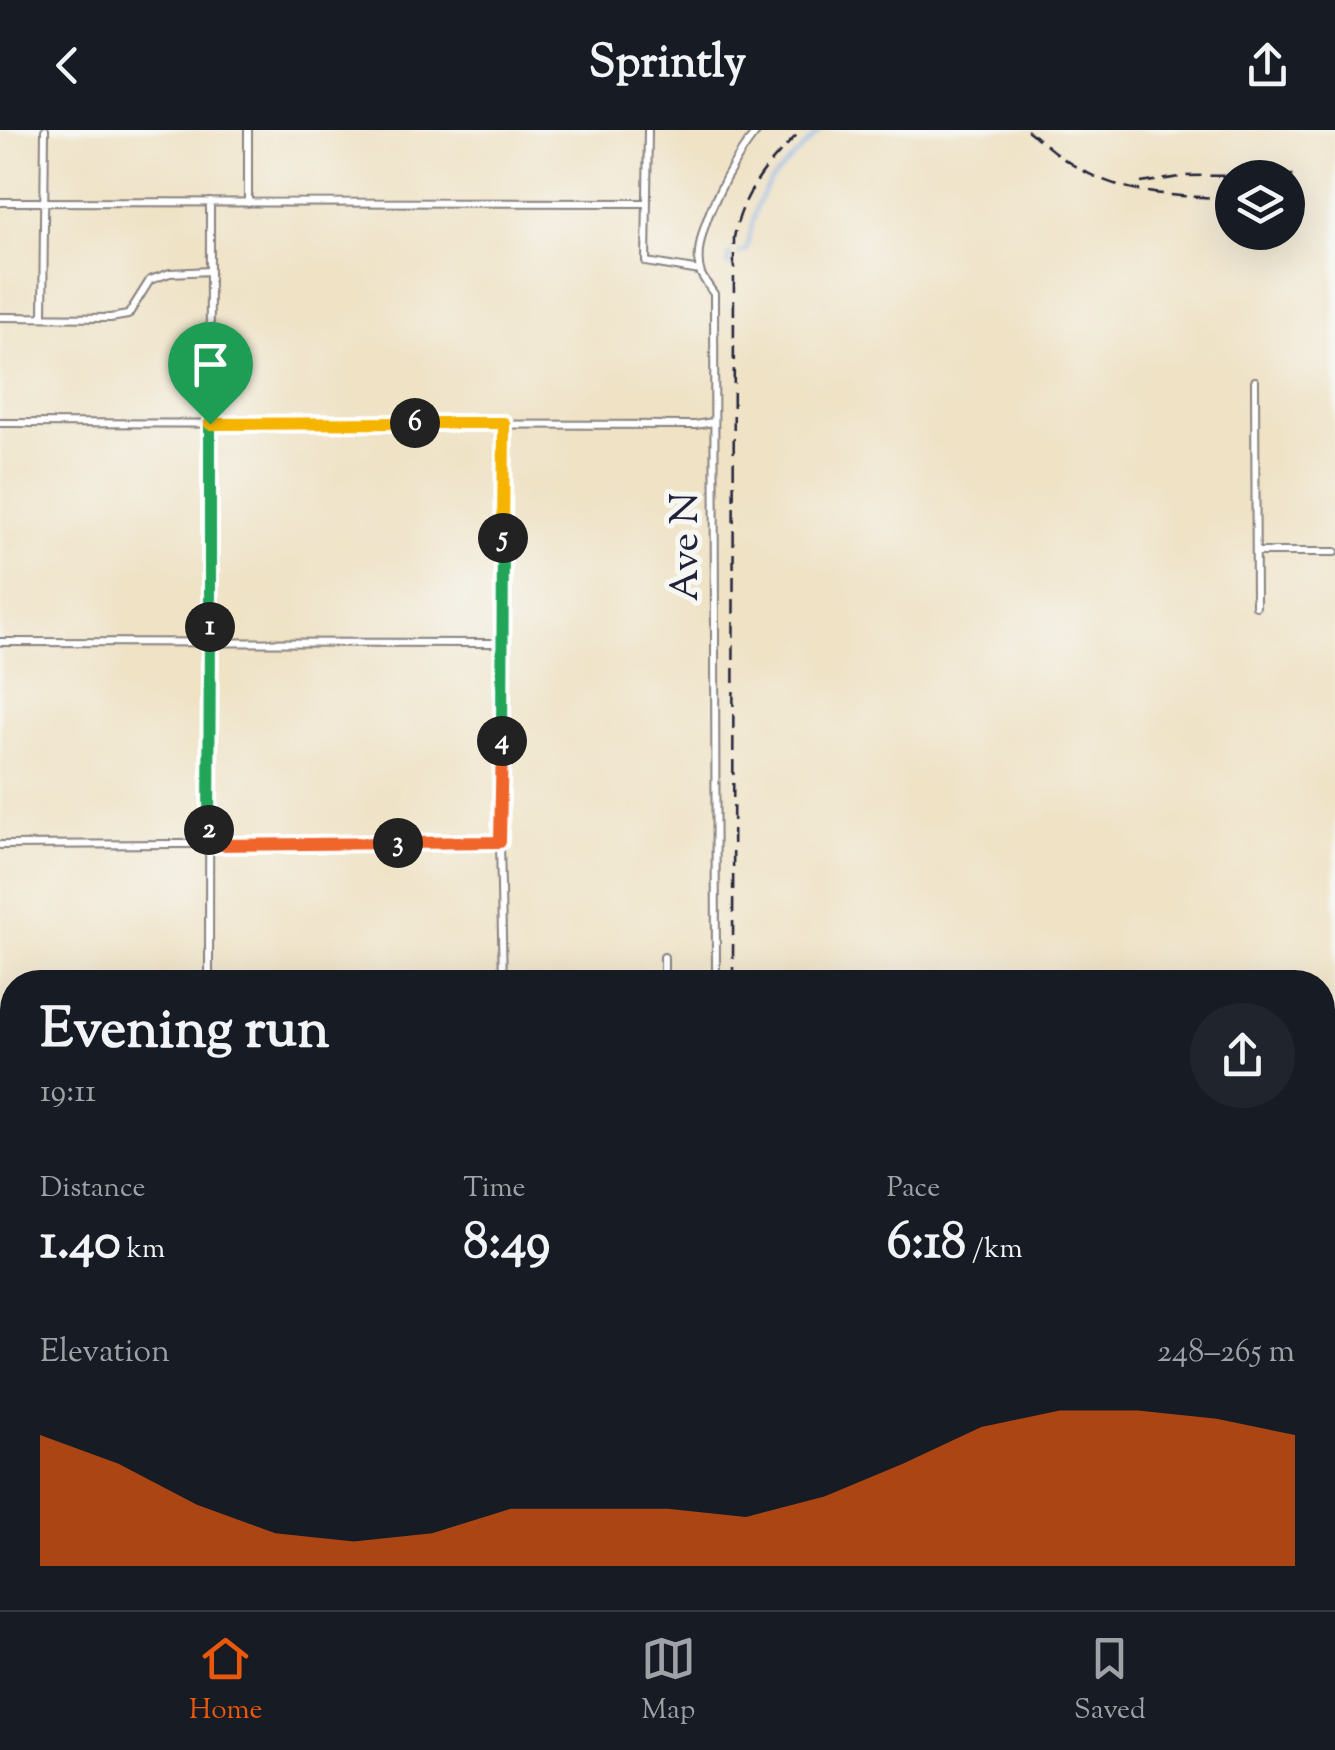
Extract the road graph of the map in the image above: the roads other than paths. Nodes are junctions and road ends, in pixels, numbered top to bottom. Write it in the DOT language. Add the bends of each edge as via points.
graph roads {
  1 [pos="45,130"];
  2 [pos="248,130"];
  3 [pos="648,130"];
  4 [pos="758,130"];
  5 [pos="0,202"];
  6 [pos="45,202"];
  7 [pos="210,202"];
  8 [pos="248,203"];
  9 [pos="647,203"];
  10 [pos="210,272"];
  11 [pos="700,272"];
  12 [pos="0,317"];
  13 [pos="44,317"];
  14 [pos="1255,382"];
  15 [pos="712,422"];
  16 [pos="0,423"];
  17 [pos="504,423"];
  18 [pos="210,424"];
  19 [pos="1256,552"];
  20 [pos="1335,552"];
  21 [pos="1256,606"];
  22 [pos="0,642"];
  23 [pos="210,643"];
  24 [pos="503,643"];
  25 [pos="500,842"];
  26 [pos="0,845"];
  27 [pos="209,845"];
  28 [pos="664,958"];
  29 [pos="209,970"];
  30 [pos="502,970"];
  31 [pos="664,970"];
  32 [pos="716,970"];
  1 -- 6 [label="street"];
  2 -- 8 [label="street"];
  3 -- 9 [label="street"];
  4 -- 11 [label="street, Ave N" via="701,234"];
  5 -- 6 [label="street"];
  6 -- 7 [label="street"];
  6 -- 13 [label="street"];
  7 -- 8 [label="street"];
  7 -- 10 [label="street"];
  8 -- 9 [label="street"];
  9 -- 11 [label="street" via="646,262"];
  10 -- 13 [label="street" via="150,280 128,314"];
  10 -- 18 [label="street"];
  11 -- 15 [label="street, Ave N" via="714,294"];
  12 -- 13 [label="street"];
  14 -- 19 [label="street"];
  15 -- 17 [label="street"];
  15 -- 32 [label="street, Ave N"];
  16 -- 18 [label="street"];
  17 -- 18 [label="street"];
  17 -- 24 [label="street"];
  18 -- 23 [label="street"];
  19 -- 20 [label="street"];
  19 -- 21 [label="street"];
  22 -- 23 [label="street"];
  23 -- 24 [label="street"];
  23 -- 27 [label="street"];
  24 -- 25 [label="street"];
  25 -- 27 [label="street"];
  25 -- 30 [label="street"];
  26 -- 27 [label="street"];
  27 -- 29 [label="street"];
  28 -- 31 [label="street"];
}
